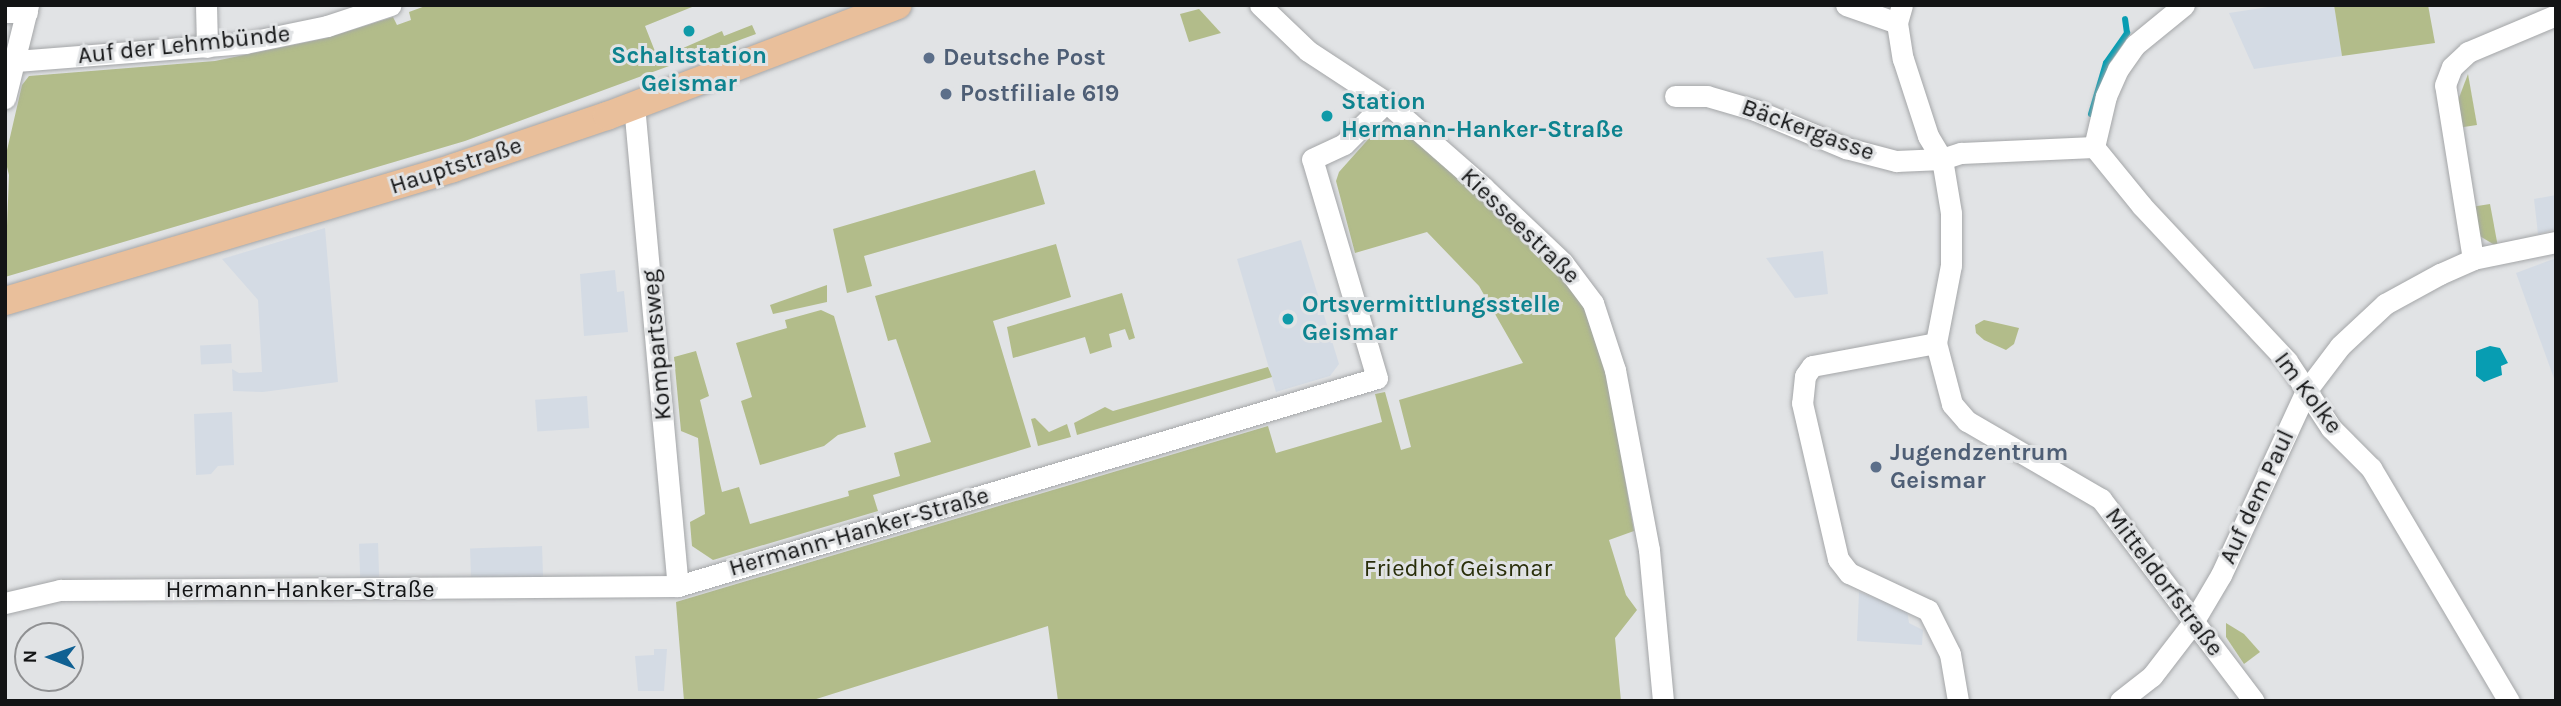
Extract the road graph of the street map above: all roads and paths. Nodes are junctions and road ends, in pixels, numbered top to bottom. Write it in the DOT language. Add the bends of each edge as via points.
graph roads {
  1 [pos="206,5"];
  2 [pos="391,5"];
  3 [pos="898,5"];
  4 [pos="1259,5"];
  5 [pos="1846,5"];
  6 [pos="2184,5"];
  7 [pos="27,8"];
  8 [pos="5,12"];
  9 [pos="1900,14"];
  10 [pos="2556,15"];
  11 [pos="207,47"];
  12 [pos="16,61"];
  13 [pos="1675,96"];
  14 [pos="5,97"];
  15 [pos="1386,102"];
  16 [pos="634,105"];
  17 [pos="2094,147"];
  18 [pos="1942,159"];
  19 [pos="2556,242"];
  20 [pos="2473,259"];
  21 [pos="5,301"];
  22 [pos="1936,342"];
  23 [pos="2306,391"];
  24 [pos="678,586"];
  25 [pos="5,603"];
  26 [pos="2192,624"];
  27 [pos="1662,657"];
  28 [pos="1663,701"];
  29 [pos="1676,701"];
  30 [pos="1958,701"];
  31 [pos="2120,701"];
  32 [pos="2254,701"];
  33 [pos="2509,701"];
  1 -- 11 [label="street"];
  2 -- 11 [label="street, Auf der Lehmbünde" via="287,36"];
  3 -- 16 [label="main road, Hauptstraße"];
  4 -- 15 [label="street, Kiesseestraße" via="1308,51"];
  5 -- 9 [label="street"];
  6 -- 17 [label="street" via="2135,46 2118,69 2106,96"];
  7 -- 8 [label="street"];
  7 -- 12 [label="street"];
  9 -- 18 [label="street, Mitteldorfstraße" via="1913,97"];
  10 -- 20 [label="street" via="2468,52 2452,67 2445,85"];
  11 -- 12 [label="street, Auf der Lehmbünde"];
  12 -- 14 [label="street"];
  13 -- 18 [label="street, Bäckergasse" via="1707,96 1755,110 1846,148 1896,161"];
  15 -- 24 [label="street, Hermann-Hanker-Straße" via="1344,144 1312,159 1377,378"];
  15 -- 27 [label="street, Kiesseestraße" via="1541,240 1592,303 1615,370 1649,550"];
  16 -- 21 [label="main road, Hauptstraße" via="453,168"];
  16 -- 24 [label="street, Kompartsweg"];
  17 -- 18 [label="street" via="1961,153"];
  17 -- 23 [label="street, Im Kolke" via="2142,206 2287,361"];
  18 -- 22 [label="street, Mitteldorfstraße" via="1951,213 1951,265"];
  19 -- 20 [label="street, Auf dem Paul"];
  20 -- 23 [label="street, Auf dem Paul" via="2385,304 2340,346"];
  22 -- 26 [label="street, Mitteldorfstraße" via="1957,411 2101,499"];
  22 -- 30 [label="street" via="1812,366 1805,376 1801,403 1838,559 1849,573 1920,605 1935,619 1950,654"];
  23 -- 26 [label="street, Auf dem Paul" via="2221,575"];
  23 -- 33 [label="street, Im Kolke" via="2331,428 2371,468"];
  24 -- 25 [label="street, Hermann-Hanker-Straße" via="60,590"];
  26 -- 31 [label="street, Auf dem Paul" via="2152,676"];
  26 -- 32 [label="street, Mitteldorfstraße"];
  27 -- 28 [label="street, Kiesseestraße"];
  27 -- 29 [label="street, Kiesseestraße"];
}
